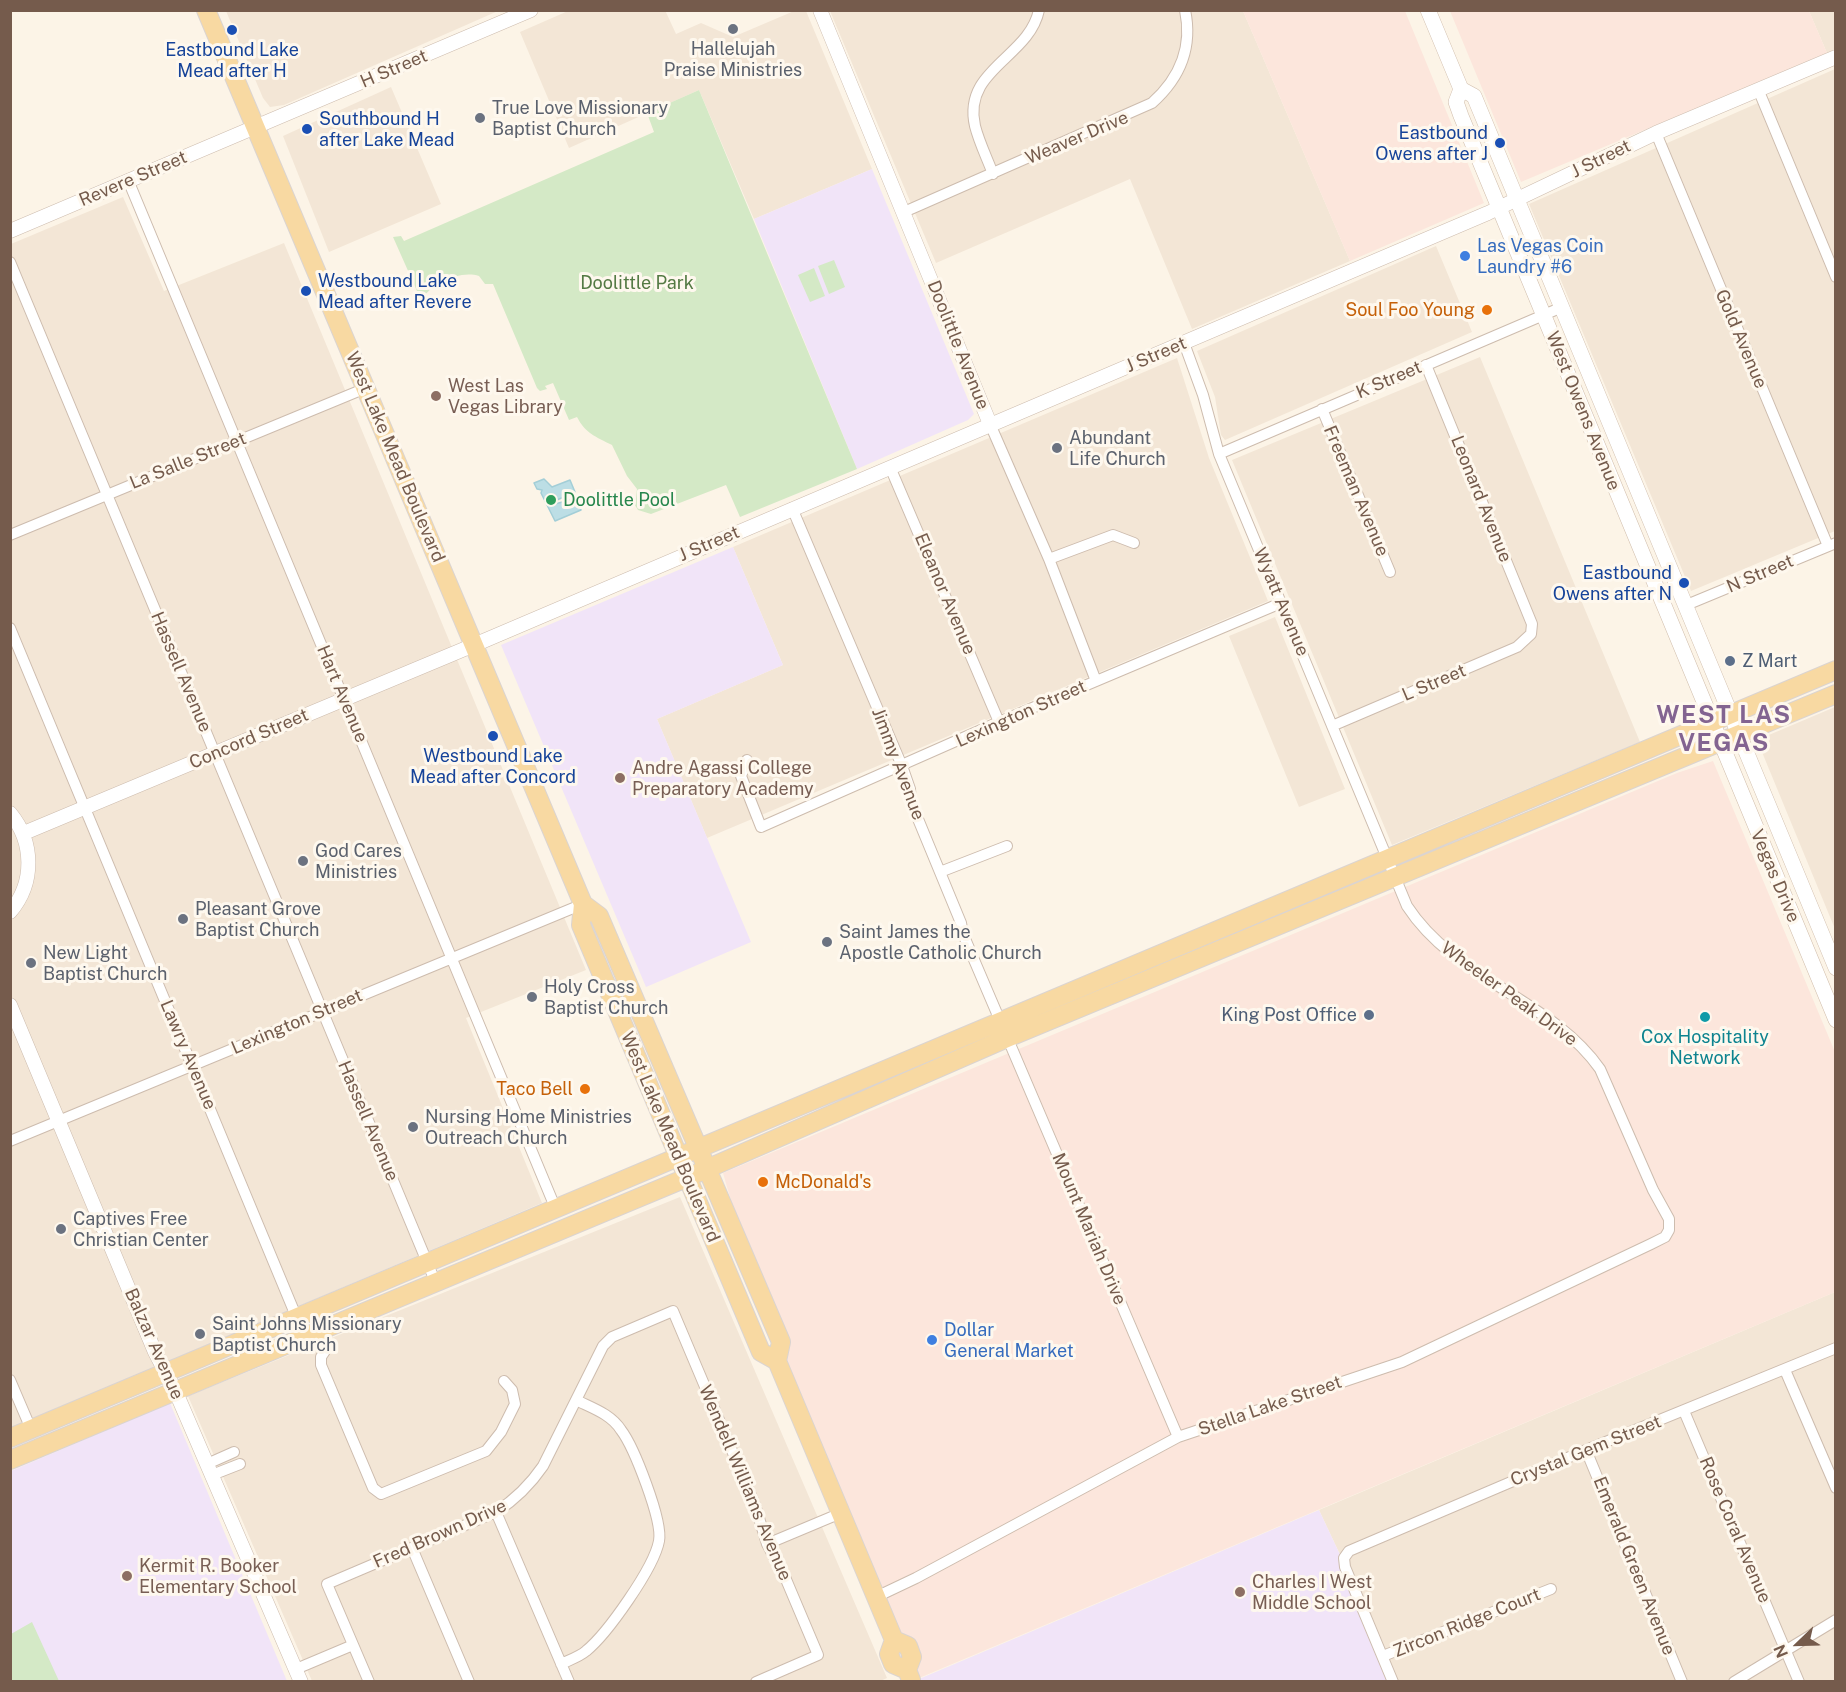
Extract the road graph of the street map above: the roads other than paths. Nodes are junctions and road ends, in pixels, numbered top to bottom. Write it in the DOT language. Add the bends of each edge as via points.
graph roads {
  1 [pos="206,10"];
  2 [pos="531,10"];
  3 [pos="820,10"];
  4 [pos="1039,10"];
  5 [pos="1185,10"];
  6 [pos="1428,10"];
  7 [pos="1836,57"];
  8 [pos="1461,89"];
  9 [pos="1758,89"];
  10 [pos="256,127"];
  11 [pos="1656,133"];
  12 [pos="993,174"];
  13 [pos="128,180"];
  14 [pos="1516,200"];
  15 [pos="1500,208"];
  16 [pos="904,212"];
  17 [pos="10,231"];
  18 [pos="10,262"];
  19 [pos="1836,277"];
  20 [pos="1560,308"];
  21 [pos="1543,315"];
  22 [pos="1184,343"];
  23 [pos="1426,365"];
  24 [pos="366,388"];
  25 [pos="1322,409"];
  26 [pos="990,424"];
  27 [pos="237,441"];
  28 [pos="1620,449"];
  29 [pos="1219,454"];
  30 [pos="1602,457"];
  31 [pos="890,467"];
  32 [pos="107,495"];
  33 [pos="792,508"];
  34 [pos="10,535"];
  35 [pos="1134,543"];
  36 [pos="1832,544"];
  37 [pos="1643,557"];
  38 [pos="1049,559"];
  39 [pos="1390,572"];
  40 [pos="1281,603"];
  41 [pos="1684,606"];
  42 [pos="10,628"];
  43 [pos="1531,634"];
  44 [pos="474,645"];
  45 [pos="1836,670"];
  46 [pos="1096,681"];
  47 [pos="1836,694"];
  48 [pos="344,699"];
  49 [pos="999,722"];
  50 [pos="1734,725"];
  51 [pos="1332,726"];
  52 [pos="1715,733"];
  53 [pos="215,753"];
  54 [pos="747,760"];
  55 [pos="902,766"];
  56 [pos="85,807"];
  57 [pos="10,813"];
  58 [pos="24,833"];
  59 [pos="1007,846"];
  60 [pos="1386,859"];
  61 [pos="940,872"];
  62 [pos="1395,877"];
  63 [pos="583,904"];
  64 [pos="10,912"];
  65 [pos="452,958"];
  66 [pos="1836,968"];
  67 [pos="603,978"];
  68 [pos="10,1005"];
  69 [pos="638,1008"];
  70 [pos="322,1012"];
  71 [pos="999,1020"];
  72 [pos="1836,1020"];
  73 [pos="1007,1038"];
  74 [pos="926,1051"];
  75 [pos="193,1066"];
  76 [pos="879,1094"];
  77 [pos="59,1121"];
  78 [pos="10,1141"];
  79 [pos="697,1147"];
  80 [pos="677,1156"];
  81 [pos="706,1169"];
  82 [pos="686,1178"];
  83 [pos="555,1207"];
  84 [pos="1669,1230"];
  85 [pos="514,1248"];
  86 [pos="427,1261"];
  87 [pos="435,1281"];
  88 [pos="673,1311"];
  89 [pos="296,1316"];
  90 [pos="1836,1348"];
  91 [pos="325,1351"];
  92 [pos="777,1361"];
  93 [pos="1785,1370"];
  94 [pos="166,1371"];
  95 [pos="10,1380"];
  96 [pos="504,1381"];
  97 [pos="175,1390"];
  98 [pos="576,1400"];
  99 [pos="1684,1411"];
  100 [pos="31,1429"];
  101 [pos="1178,1437"];
  102 [pos="10,1438"];
  103 [pos="1586,1450"];
  104 [pos="234,1452"];
  105 [pos="10,1460"];
  106 [pos="240,1464"];
  107 [pos="210,1470"];
  108 [pos="1836,1488"];
  109 [pos="496,1512"];
  110 [pos="841,1513"];
  111 [pos="767,1544"];
  112 [pos="412,1548"];
  113 [pos="1551,1589"];
  114 [pos="876,1597"];
  115 [pos="1836,1620"];
  116 [pos="353,1645"];
  117 [pos="1786,1651"];
  118 [pos="1383,1656"];
  119 [pos="561,1664"];
  120 [pos="299,1675"];
  121 [pos="910,1679"];
  122 [pos="369,1682"];
  123 [pos="469,1682"];
  124 [pos="569,1682"];
  125 [pos="756,1682"];
  126 [pos="1393,1682"];
  127 [pos="1682,1682"];
  128 [pos="1734,1682"];
  129 [pos="1800,1682"];
  1 -- 10 [label="main road, West Lake Mead Boulevard"];
  2 -- 10 [label="street, H Street"];
  3 -- 16 [label="street, Doolittle Avenue"];
  4 -- 12 [label="street" via="1029,35 980,85 975,126"];
  5 -- 12 [label="street, Weaver Drive" via="1189,32 1183,59 1171,83 1152,103"];
  6 -- 8 [label="main road, West Owens Avenue"];
  7 -- 9 [label="street, J Street"];
  8 -- 14 [label="main road, West Owens Avenue" via="1474,96"];
  8 -- 15 [label="main road, West Owens Avenue" via="1456,102"];
  9 -- 11 [label="street, J Street"];
  9 -- 19 [label="street"];
  10 -- 13 [label="street, Revere Street"];
  10 -- 24 [label="main road, West Lake Mead Boulevard"];
  11 -- 14 [label="street, J Street"];
  11 -- 36 [label="street, Gold Avenue"];
  12 -- 16 [label="street, Weaver Drive"];
  13 -- 17 [label="street, Revere Street"];
  13 -- 27 [label="street, Hart Avenue"];
  14 -- 15 [label="street, J Street"];
  14 -- 20 [label="main road, West Owens Avenue"];
  15 -- 21 [label="main road, West Owens Avenue"];
  15 -- 22 [label="street, J Street"];
  16 -- 26 [label="street, Doolittle Avenue"];
  18 -- 32 [label="street, Hassell Avenue"];
  20 -- 21 [label="street, K Street"];
  20 -- 28 [label="main road, West Owens Avenue"];
  21 -- 23 [label="street, K Street"];
  21 -- 30 [label="main road, West Owens Avenue"];
  22 -- 26 [label="street, J Street"];
  22 -- 29 [label="street, Wyatt Avenue"];
  23 -- 25 [label="street, K Street"];
  23 -- 43 [label="street, Leonard Avenue" via="1532,624"];
  24 -- 27 [label="street, La Salle Street"];
  24 -- 44 [label="main road, West Lake Mead Boulevard"];
  25 -- 29 [label="street, K Street"];
  25 -- 39 [label="street, Freeman Avenue"];
  26 -- 31 [label="street, J Street"];
  26 -- 38 [label="street, Doolittle Avenue"];
  27 -- 32 [label="street, La Salle Street"];
  27 -- 48 [label="street, Hart Avenue"];
  28 -- 30 [label="main road"];
  28 -- 41 [label="main road, West Owens Avenue"];
  29 -- 40 [label="street, Wyatt Avenue"];
  30 -- 37 [label="main road, West Owens Avenue"];
  31 -- 33 [label="street, J Street"];
  31 -- 49 [label="street, Eleanor Avenue"];
  32 -- 34 [label="street, La Salle Street"];
  32 -- 53 [label="street, Hassell Avenue"];
  33 -- 44 [label="street, J Street"];
  33 -- 55 [label="street, Jimmy Avenue"];
  35 -- 38 [label="street" via="1113,535"];
  36 -- 41 [label="street, N Street"];
  37 -- 41 [label="main road" via="1671,598"];
  37 -- 52 [label="main road, West Owens Avenue"];
  38 -- 46 [label="street, Doolittle Avenue"];
  40 -- 46 [label="street, Lexington Street"];
  40 -- 51 [label="street, Wyatt Avenue"];
  41 -- 50 [label="main road, West Owens Avenue"];
  42 -- 56 [label="street, Lawry Avenue"];
  43 -- 51 [label="street, L Street" via="1517,647"];
  44 -- 48 [label="street, Concord Street"];
  44 -- 63 [label="main road, West Lake Mead Boulevard"];
  45 -- 50 [label="main road"];
  46 -- 49 [label="street, Lexington Street"];
  47 -- 50 [label="main road"];
  48 -- 53 [label="street, Concord Street"];
  48 -- 65 [label="street, Hart Avenue"];
  49 -- 55 [label="street, Lexington Street"];
  50 -- 52 [label="main road"];
  50 -- 66 [label="main road, Vegas Drive"];
  51 -- 60 [label="street, Wyatt Avenue"];
  52 -- 60 [label="main road"];
  52 -- 62 [label="main road"];
  52 -- 72 [label="main road, Vegas Drive"];
  53 -- 56 [label="street, Concord Street"];
  53 -- 70 [label="street, Hassell Avenue"];
  54 -- 55 [label="street, Lexington Street" via="741,777 761,827"];
  55 -- 61 [label="street, Jimmy Avenue" via="911,802"];
  56 -- 58 [label="street, Concord Street"];
  56 -- 75 [label="street, Lawry Avenue"];
  57 -- 58 [label="street"];
  58 -- 64 [label="street" via="28,875 23,894"];
  59 -- 61 [label="street"];
  60 -- 62 [label="street, Wheeler Peak Drive"];
  60 -- 71 [label="main road"];
  61 -- 71 [label="street, Jimmy Avenue"];
  62 -- 73 [label="main road"];
  62 -- 84 [label="street, Wheeler Peak Drive" via="1422,929 1442,948 1570,1035 1590,1054 1669,1219"];
  63 -- 65 [label="street, Lexington Street"];
  63 -- 67 [label="main road, West Lake Mead Boulevard" via="581,925"];
  63 -- 69 [label="main road, West Lake Mead Boulevard" via="599,916"];
  65 -- 70 [label="street, Lexington Street"];
  65 -- 83 [label="street, Hart Avenue"];
  67 -- 69 [label="main road" via="617,985 625,1005"];
  67 -- 80 [label="main road, West Lake Mead Boulevard"];
  68 -- 77 [label="street, Balzar Avenue"];
  69 -- 79 [label="main road, West Lake Mead Boulevard"];
  70 -- 75 [label="street, Lexington Street"];
  70 -- 86 [label="street, Hassell Avenue"];
  71 -- 73 [label="street, Mount Mariah Drive"];
  71 -- 74 [label="main road"];
  73 -- 76 [label="main road"];
  73 -- 101 [label="street, Mount Mariah Drive"];
  74 -- 76 [label="main road" via="918,1065 889,1079 880,1087"];
  74 -- 79 [label="main road"];
  75 -- 77 [label="street, Lexington Street"];
  75 -- 89 [label="street, Lawry Avenue"];
  76 -- 81 [label="main road"];
  77 -- 78 [label="street, Lexington Street"];
  77 -- 94 [label="street, Balzar Avenue"];
  79 -- 80 [label="main road"];
  79 -- 81 [label="main road, West Lake Mead Boulevard"];
  80 -- 82 [label="main road, West Lake Mead Boulevard"];
  80 -- 83 [label="main road"];
  81 -- 82 [label="main road"];
  81 -- 92 [label="main road, West Lake Mead Boulevard" via="781,1342"];
  82 -- 85 [label="main road"];
  82 -- 92 [label="main road, West Lake Mead Boulevard" via="760,1352"];
  83 -- 85 [label="main road" via="552,1219 525,1234"];
  83 -- 86 [label="main road"];
  84 -- 101 [label="street, Stella Lake Street" via="1665,1237 1651,1244 1402,1362"];
  85 -- 87 [label="main road"];
  86 -- 87 [label="street, Hassell Avenue"];
  86 -- 89 [label="main road"];
  87 -- 97 [label="main road"];
  88 -- 98 [label="street, Fred Brown Drive" via="612,1337 603,1346"];
  88 -- 111 [label="street, Wendell Williams Avenue" via="755,1505"];
  89 -- 94 [label="main road"];
  90 -- 93 [label="street, Crystal Gem Street"];
  91 -- 96 [label="street" via="321,1365 373,1488 381,1494 486,1451 506,1425 515,1404 512,1390"];
  92 -- 110 [label="main road, West Lake Mead Boulevard"];
  93 -- 99 [label="street, Crystal Gem Street"];
  93 -- 108 [label="street"];
  94 -- 97 [label="street, Balzar Avenue"];
  94 -- 100 [label="main road"];
  95 -- 100 [label="street"];
  97 -- 105 [label="main road"];
  97 -- 107 [label="street, Balzar Avenue"];
  98 -- 109 [label="street, Fred Brown Drive" via="533,1482"];
  98 -- 119 [label="street" via="610,1417 622,1430 657,1511 659,1535 652,1562 602,1637 584,1653"];
  99 -- 103 [label="street, Crystal Gem Street"];
  99 -- 117 [label="street, Rose Coral Avenue"];
  100 -- 102 [label="main road"];
  101 -- 114 [label="street, Stella Lake Street"];
  103 -- 118 [label="street, Crystal Gem Street" via="1353,1549 1343,1561"];
  103 -- 127 [label="street, Emerald Green Avenue"];
  104 -- 107 [label="street"];
  106 -- 107 [label="street"];
  107 -- 120 [label="street, Balzar Avenue"];
  109 -- 112 [label="street, Fred Brown Drive"];
  109 -- 119 [label="street"];
  110 -- 111 [label="street"];
  110 -- 114 [label="main road, West Lake Mead Boulevard"];
  111 -- 125 [label="street, Wendell Williams Avenue" via="818,1655"];
  112 -- 116 [label="street, Fred Brown Drive" via="327,1584"];
  112 -- 123 [label="street"];
  113 -- 118 [label="street, Zircon Ridge Court"];
  114 -- 121 [label="main road, West Lake Mead Boulevard" via="894,1640 889,1654 893,1664"];
  115 -- 117 [label="street"];
  116 -- 120 [label="street"];
  116 -- 122 [label="street"];
  117 -- 128 [label="street"];
  117 -- 129 [label="street, Rose Coral Avenue"];
  118 -- 126 [label="street"];
  119 -- 124 [label="street"];
}
